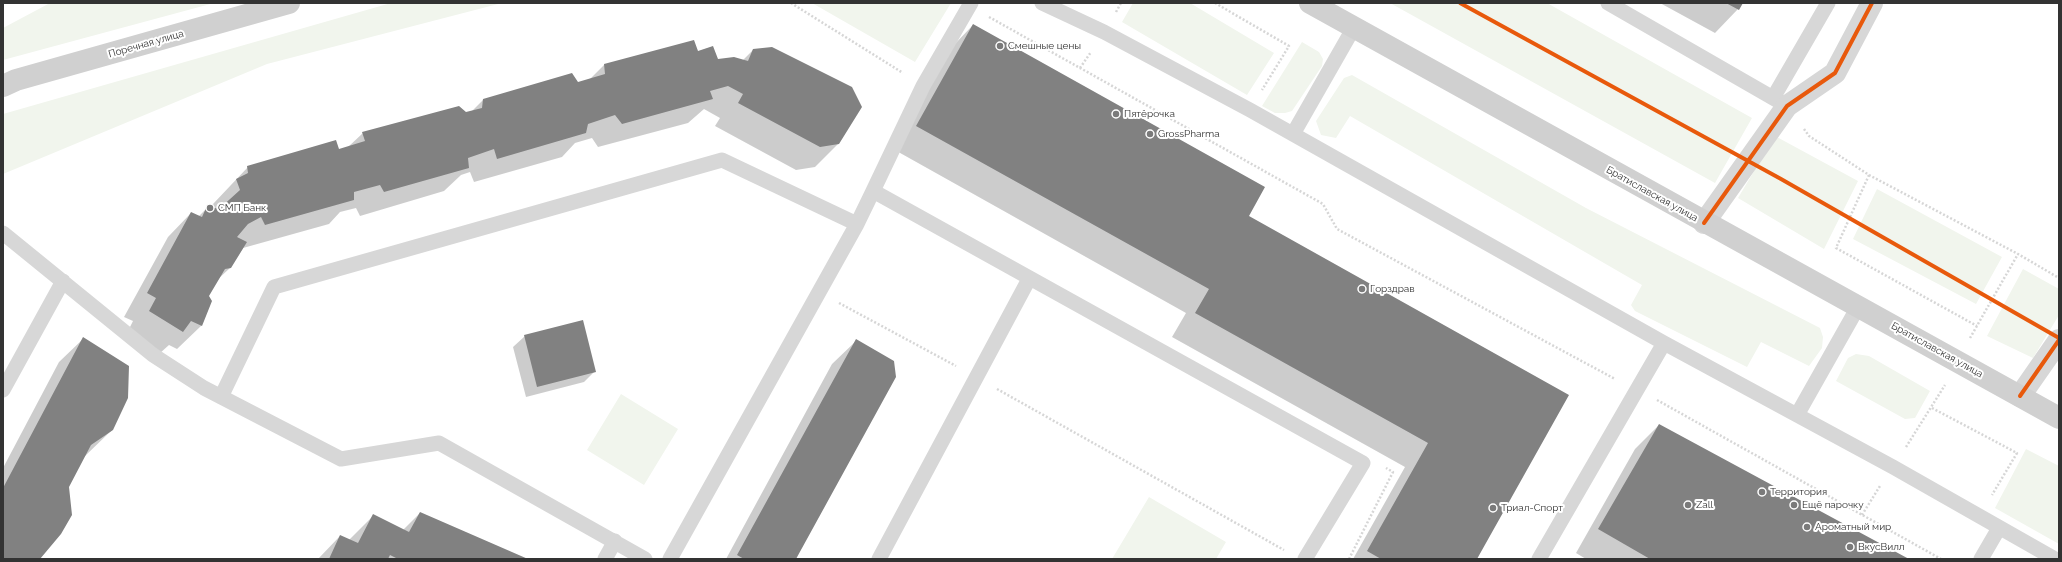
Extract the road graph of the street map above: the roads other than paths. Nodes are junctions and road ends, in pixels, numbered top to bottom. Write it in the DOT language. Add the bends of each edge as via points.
graph roads {
  1 [pos="289,3"];
  2 [pos="1042,3"];
  3 [pos="1310,3"];
  4 [pos="1608,3"];
  5 [pos="1828,3"];
  6 [pos="1872,3"];
  7 [pos="970,5"];
  8 [pos="1353,29"];
  9 [pos="3,86"];
  10 [pos="1780,102"];
  11 [pos="1293,134"];
  12 [pos="873,191"];
  13 [pos="1704,223"];
  14 [pos="857,224"];
  15 [pos="3,233"];
  16 [pos="1029,278"];
  17 [pos="63,281"];
  18 [pos="1858,307"];
  19 [pos="2059,340"];
  20 [pos="1664,343"];
  21 [pos="3,390"];
  22 [pos="2020,396"];
  23 [pos="221,397"];
  24 [pos="1797,415"];
  25 [pos="2059,418"];
  26 [pos="1999,528"];
  27 [pos="615,541"];
  28 [pos="605,559"];
  29 [pos="645,559"];
  30 [pos="670,559"];
  31 [pos="878,559"];
  32 [pos="1305,559"];
  33 [pos="1539,559"];
  34 [pos="1981,559"];
  35 [pos="2055,559"];
  1 -- 9 [label="main road, Поречная улица" via="16,80"];
  2 -- 11 [label="lane" via="1104,32"];
  3 -- 8 [label="main road, Братиславская улица"];
  4 -- 10 [label="lane"];
  5 -- 10 [label="lane"];
  6 -- 10 [label="street" via="1835,73"];
  7 -- 12 [label="lane" via="923,86"];
  8 -- 11 [label="lane"];
  8 -- 13 [label="main road, Братиславская улица"];
  10 -- 13 [label="street"];
  11 -- 20 [label="lane"];
  12 -- 14 [label="lane"];
  12 -- 16 [label="lane"];
  13 -- 18 [label="main road, Братиславская улица"];
  14 -- 23 [label="lane" via="722,160 274,287"];
  14 -- 30 [label="lane"];
  15 -- 17 [label="lane"];
  16 -- 31 [label="lane"];
  16 -- 32 [label="lane" via="1363,463"];
  17 -- 21 [label="lane"];
  17 -- 23 [label="lane" via="153,355"];
  18 -- 22 [label="main road, Братиславская улица"];
  18 -- 24 [label="lane"];
  19 -- 22 [label="street"];
  20 -- 24 [label="lane"];
  20 -- 33 [label="lane"];
  22 -- 25 [label="main road, Братиславская улица"];
  23 -- 27 [label="lane" via="341,459 439,443"];
  24 -- 26 [label="lane"];
  26 -- 34 [label="lane"];
  26 -- 35 [label="lane"];
  27 -- 28 [label="lane"];
  27 -- 29 [label="lane"];
}
